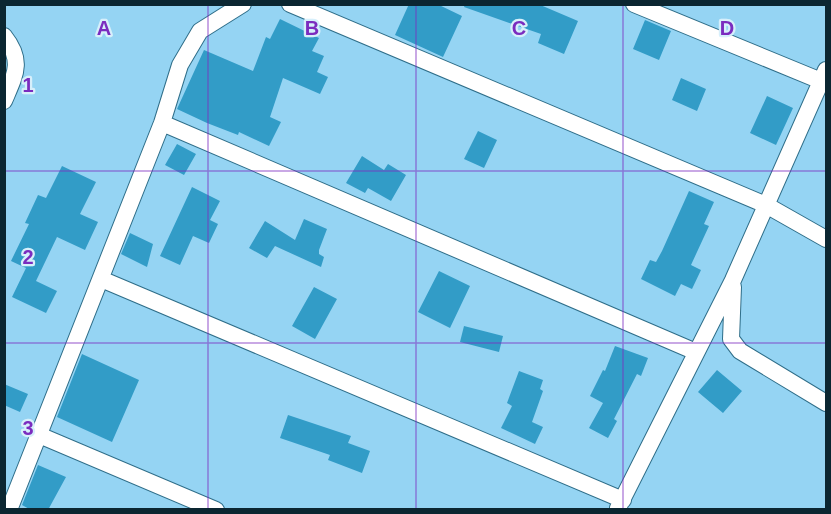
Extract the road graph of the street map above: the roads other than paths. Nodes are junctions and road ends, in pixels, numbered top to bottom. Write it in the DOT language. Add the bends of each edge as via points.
graph roads {
  1 [pos="243,4"];
  2 [pos="290,4"];
  3 [pos="634,4"];
  4 [pos="4,36"];
  5 [pos="825,78"];
  6 [pos="4,100"];
  7 [pos="162,123"];
  8 [pos="766,205"];
  9 [pos="826,239"];
  10 [pos="100,279"];
  11 [pos="733,280"];
  12 [pos="696,352"];
  13 [pos="826,403"];
  14 [pos="39,435"];
  15 [pos="620,505"];
  16 [pos="9,510"];
  17 [pos="216,510"];
  1 -- 7 [label="street" via="200,31 180,65"];
  2 -- 8 [label="street"];
  3 -- 5 [label="street"];
  4 -- 6 [label="street" via="12,47 17,70"];
  5 -- 8 [label="street"];
  7 -- 10 [label="street"];
  7 -- 12 [label="street"];
  8 -- 9 [label="street"];
  8 -- 11 [label="street"];
  10 -- 14 [label="street"];
  10 -- 15 [label="street"];
  11 -- 12 [label="street"];
  11 -- 13 [label="street" via="731,339 740,351"];
  12 -- 15 [label="street"];
  14 -- 16 [label="street"];
  14 -- 17 [label="street"];
}
